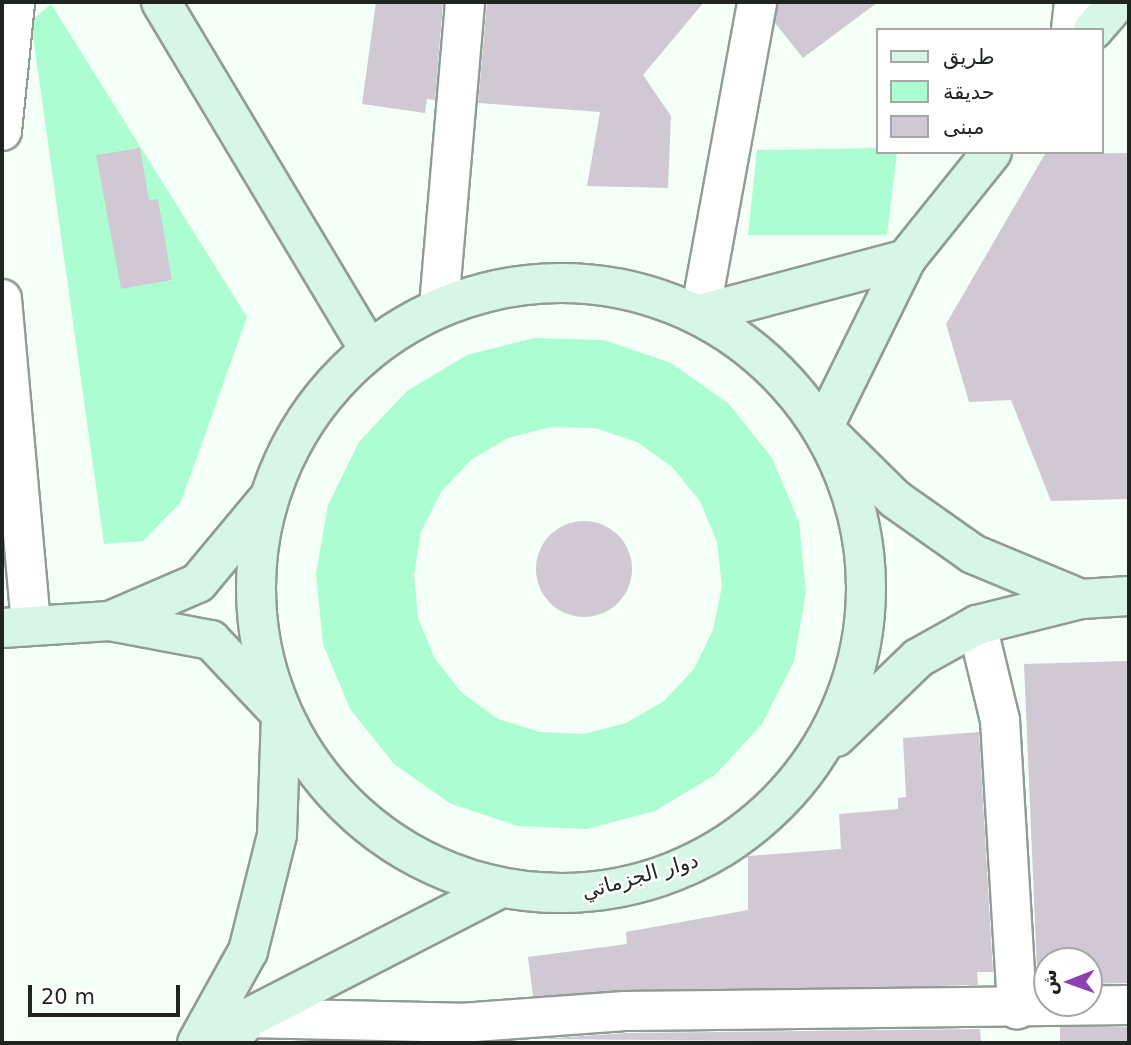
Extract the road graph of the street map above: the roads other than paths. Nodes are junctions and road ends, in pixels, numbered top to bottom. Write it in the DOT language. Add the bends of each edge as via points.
graph roads {
  1 [pos="15,2"];
  2 [pos="161,2"];
  3 [pos="465,2"];
  4 [pos="757,2"];
  5 [pos="1074,2"];
  6 [pos="1117,2"];
  7 [pos="1071,28"];
  8 [pos="1095,28"];
  9 [pos="2,131"];
  10 [pos="990,154"];
  11 [pos="906,259"];
  12 [pos="2,299"];
  13 [pos="439,306"];
  14 [pos="700,314"];
  15 [pos="369,349"];
  16 [pos="823,428"];
  17 [pos="268,499"];
  18 [pos="1129,596"];
  19 [pos="1081,598"];
  20 [pos="110,621"];
  21 [pos="977,625"];
  22 [pos="16,627"];
  23 [pos="281,714"];
  24 [pos="820,753"];
  25 [pos="497,890"];
  26 [pos="1129,1004"];
  27 [pos="1017,1010"];
  28 [pos="238,1031"];
  29 [pos="197,1043"];
  1 -- 9 [label="street"];
  2 -- 15 [label="main road"];
  3 -- 13 [label="street"];
  4 -- 14 [label="street"];
  5 -- 7 [label="street"];
  6 -- 8 [label="main road"];
  10 -- 11 [label="main road"];
  11 -- 14 [label="main road"];
  11 -- 16 [label="main road"];
  12 -- 22 [label="street"];
  13 -- 14 [label="main road, دوار الجزماتي" via="525,283 614,286"];
  13 -- 15 [label="main road, دوار الجزماتي"];
  14 -- 16 [label="main road, دوار الجزماتي" via="769,362"];
  15 -- 17 [label="main road, دوار الجزماتي" via="307,417"];
  16 -- 19 [label="main road" via="895,499 973,554"];
  16 -- 24 [label="main road, دوار الجزماتي" via="857,506 868,591 856,676"];
  17 -- 20 [label="main road" via="198,583"];
  17 -- 23 [label="main road, دوار الجزماتي" via="256,607"];
  18 -- 19 [label="main road"];
  19 -- 21 [label="main road"];
  20 -- 22 [label="main road"];
  20 -- 23 [label="main road" via="211,640"];
  21 -- 24 [label="main road" via="918,658"];
  21 -- 27 [label="street" via="1000,720"];
  23 -- 25 [label="main road, دوار الجزماتي" via="318,776 369,828 429,866"];
  23 -- 29 [label="main road" via="277,835 248,951"];
  24 -- 25 [label="main road, دوار الجزماتي" via="718,854 581,896"];
  25 -- 28 [label="main road"];
  26 -- 27 [label="street"];
  27 -- 28 [label="street" via="625,1011 461,1023"];
}
